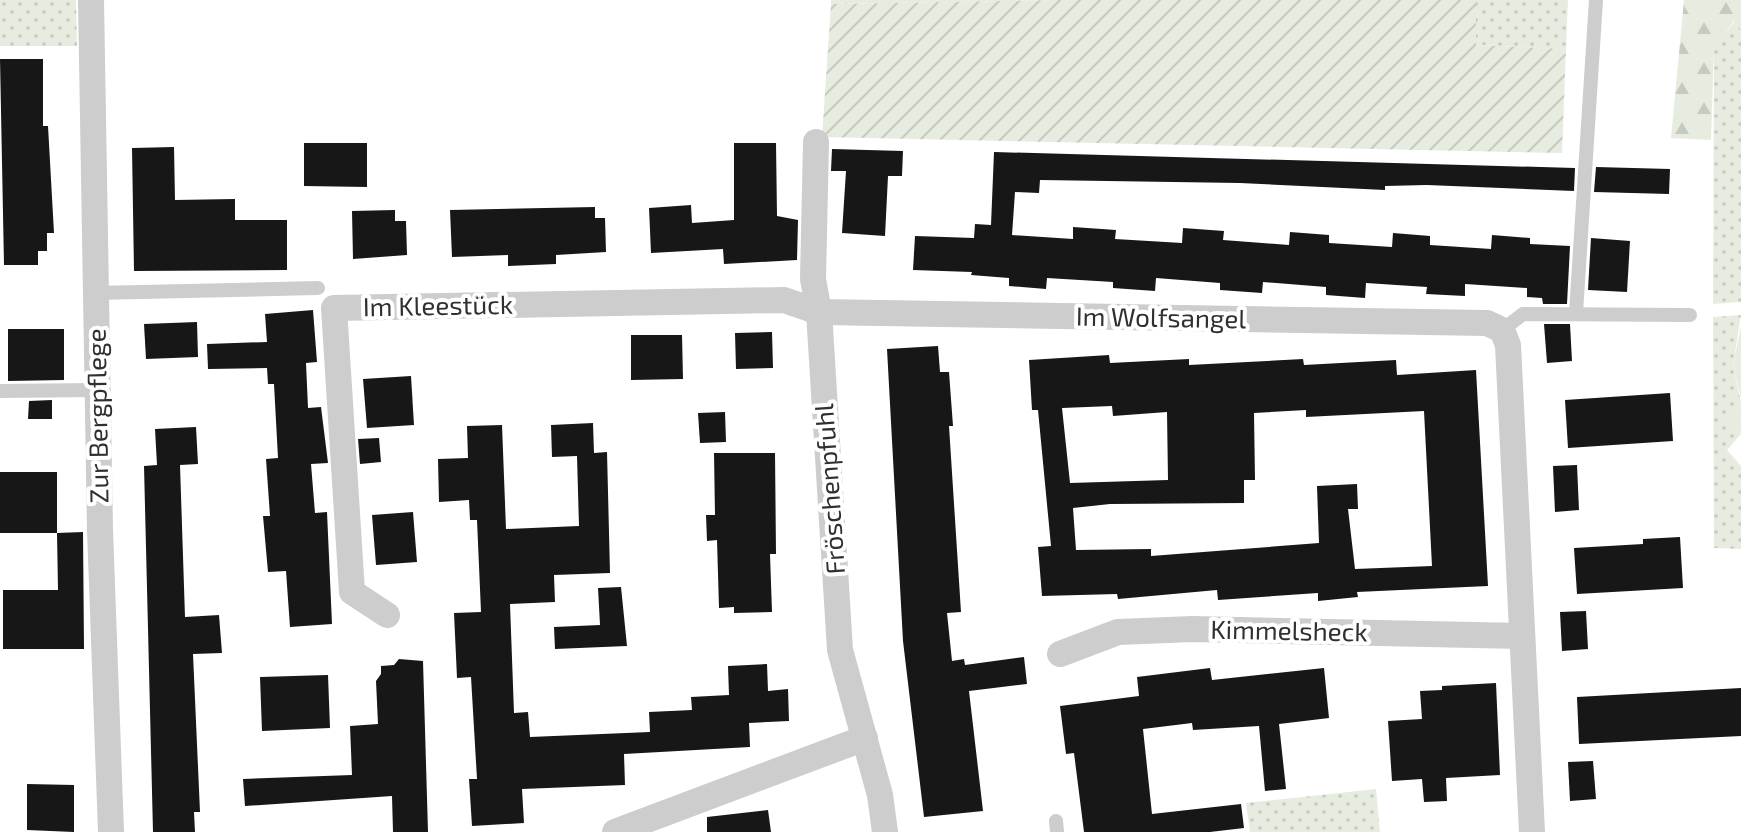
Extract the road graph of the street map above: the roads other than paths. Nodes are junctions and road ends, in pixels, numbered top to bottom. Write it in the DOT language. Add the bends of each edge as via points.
graph roads {
  1 [pos="91,0"];
  2 [pos="1596,0"];
  3 [pos="816,142"];
  4 [pos="318,288"];
  5 [pos="95,293"];
  6 [pos="819,312"];
  7 [pos="1576,313"];
  8 [pos="1690,315"];
  9 [pos="1502,330"];
  10 [pos="97,390"];
  11 [pos="0,391"];
  12 [pos="387,615"];
  13 [pos="1522,636"];
  14 [pos="1060,654"];
  15 [pos="865,738"];
  16 [pos="111,832"];
  17 [pos="615,832"];
  18 [pos="885,832"];
  19 [pos="1532,832"];
  1 -- 5 [label="street, Zur Bergpflege"];
  2 -- 7 [label="lane"];
  3 -- 6 [label="street, Fröschenpfuhl" via="813,279"];
  4 -- 5 [label="lane"];
  5 -- 10 [label="street, Zur Bergpflege"];
  6 -- 9 [label="street, Im Wolfsangel" via="1487,323"];
  6 -- 12 [label="street, Im Kleestück" via="784,300 334,308 352,592"];
  6 -- 15 [label="street, Fröschenpfuhl" via="840,650"];
  7 -- 8 [label="lane"];
  7 -- 9 [label="lane" via="1523,314"];
  9 -- 13 [label="street" via="1508,345"];
  10 -- 11 [label="lane"];
  10 -- 16 [label="street, Zur Bergpflege"];
  13 -- 14 [label="street, Kimmelsheck" via="1193,629 1118,632"];
  13 -- 19 [label="street"];
  15 -- 17 [label="street"];
  15 -- 18 [label="street, Fröschenpfuhl"];
}
